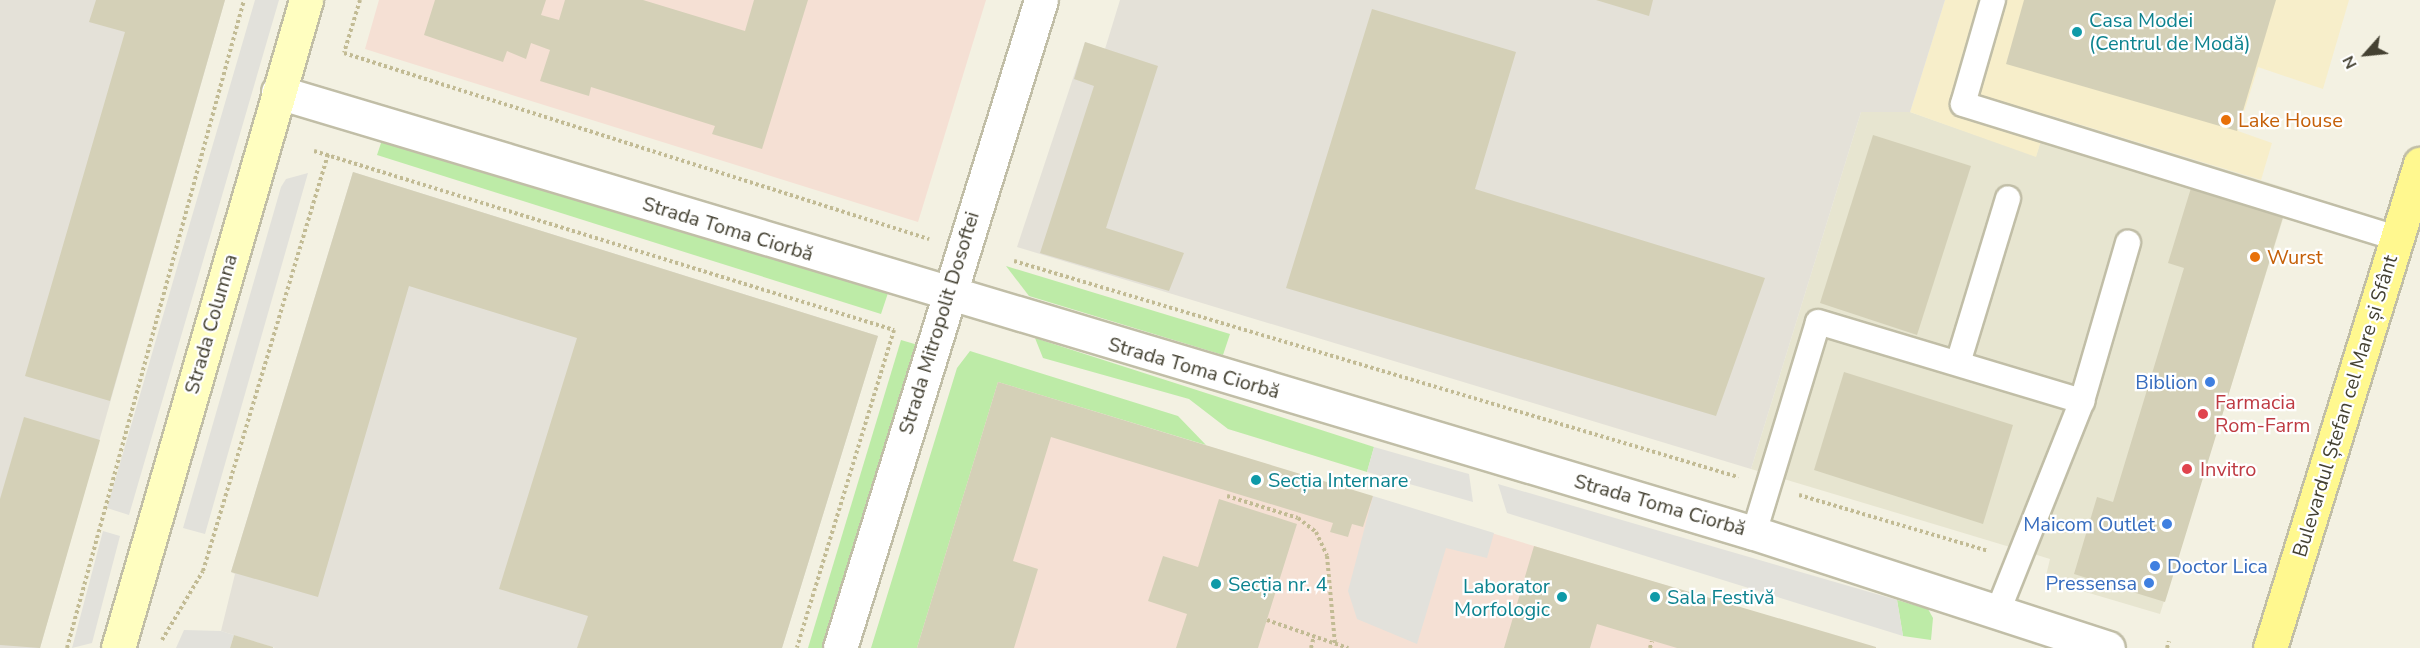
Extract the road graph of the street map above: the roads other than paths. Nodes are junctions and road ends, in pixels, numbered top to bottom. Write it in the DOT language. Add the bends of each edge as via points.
graph roads {
  1 [pos="306,0"];
  2 [pos="1041,0"];
  3 [pos="1993,0"];
  4 [pos="278,92"];
  5 [pos="2420,164"];
  6 [pos="2008,198"];
  7 [pos="2397,238"];
  8 [pos="2128,243"];
  9 [pos="947,295"];
  10 [pos="1958,363"];
  11 [pos="2082,401"];
  12 [pos="1754,533"];
  13 [pos="1998,611"];
  14 [pos="118,648"];
  15 [pos="840,648"];
  16 [pos="2109,648"];
  17 [pos="2270,648"];
  1 -- 4 [label="main road, Strada Columna"];
  2 -- 9 [label="street, Strada Mitropolit Dosoftei"];
  3 -- 7 [label="lane" via="1963,104"];
  4 -- 9 [label="street, Strada Toma Ciorbă"];
  4 -- 14 [label="main road, Strada Columna"];
  5 -- 7 [label="main road, Bulevardul Ștefan cel Mare și Sfânt"];
  6 -- 10 [label="lane"];
  7 -- 17 [label="main road, Bulevardul Ștefan cel Mare și Sfânt"];
  8 -- 11 [label="lane"];
  9 -- 12 [label="street, Strada Toma Ciorbă"];
  9 -- 15 [label="street, Strada Mitropolit Dosoftei"];
  10 -- 11 [label="lane"];
  10 -- 12 [label="lane" via="1818,322"];
  11 -- 13 [label="lane"];
  12 -- 13 [label="street, Strada Toma Ciorbă"];
  13 -- 16 [label="street, Strada Toma Ciorbă"];
}
